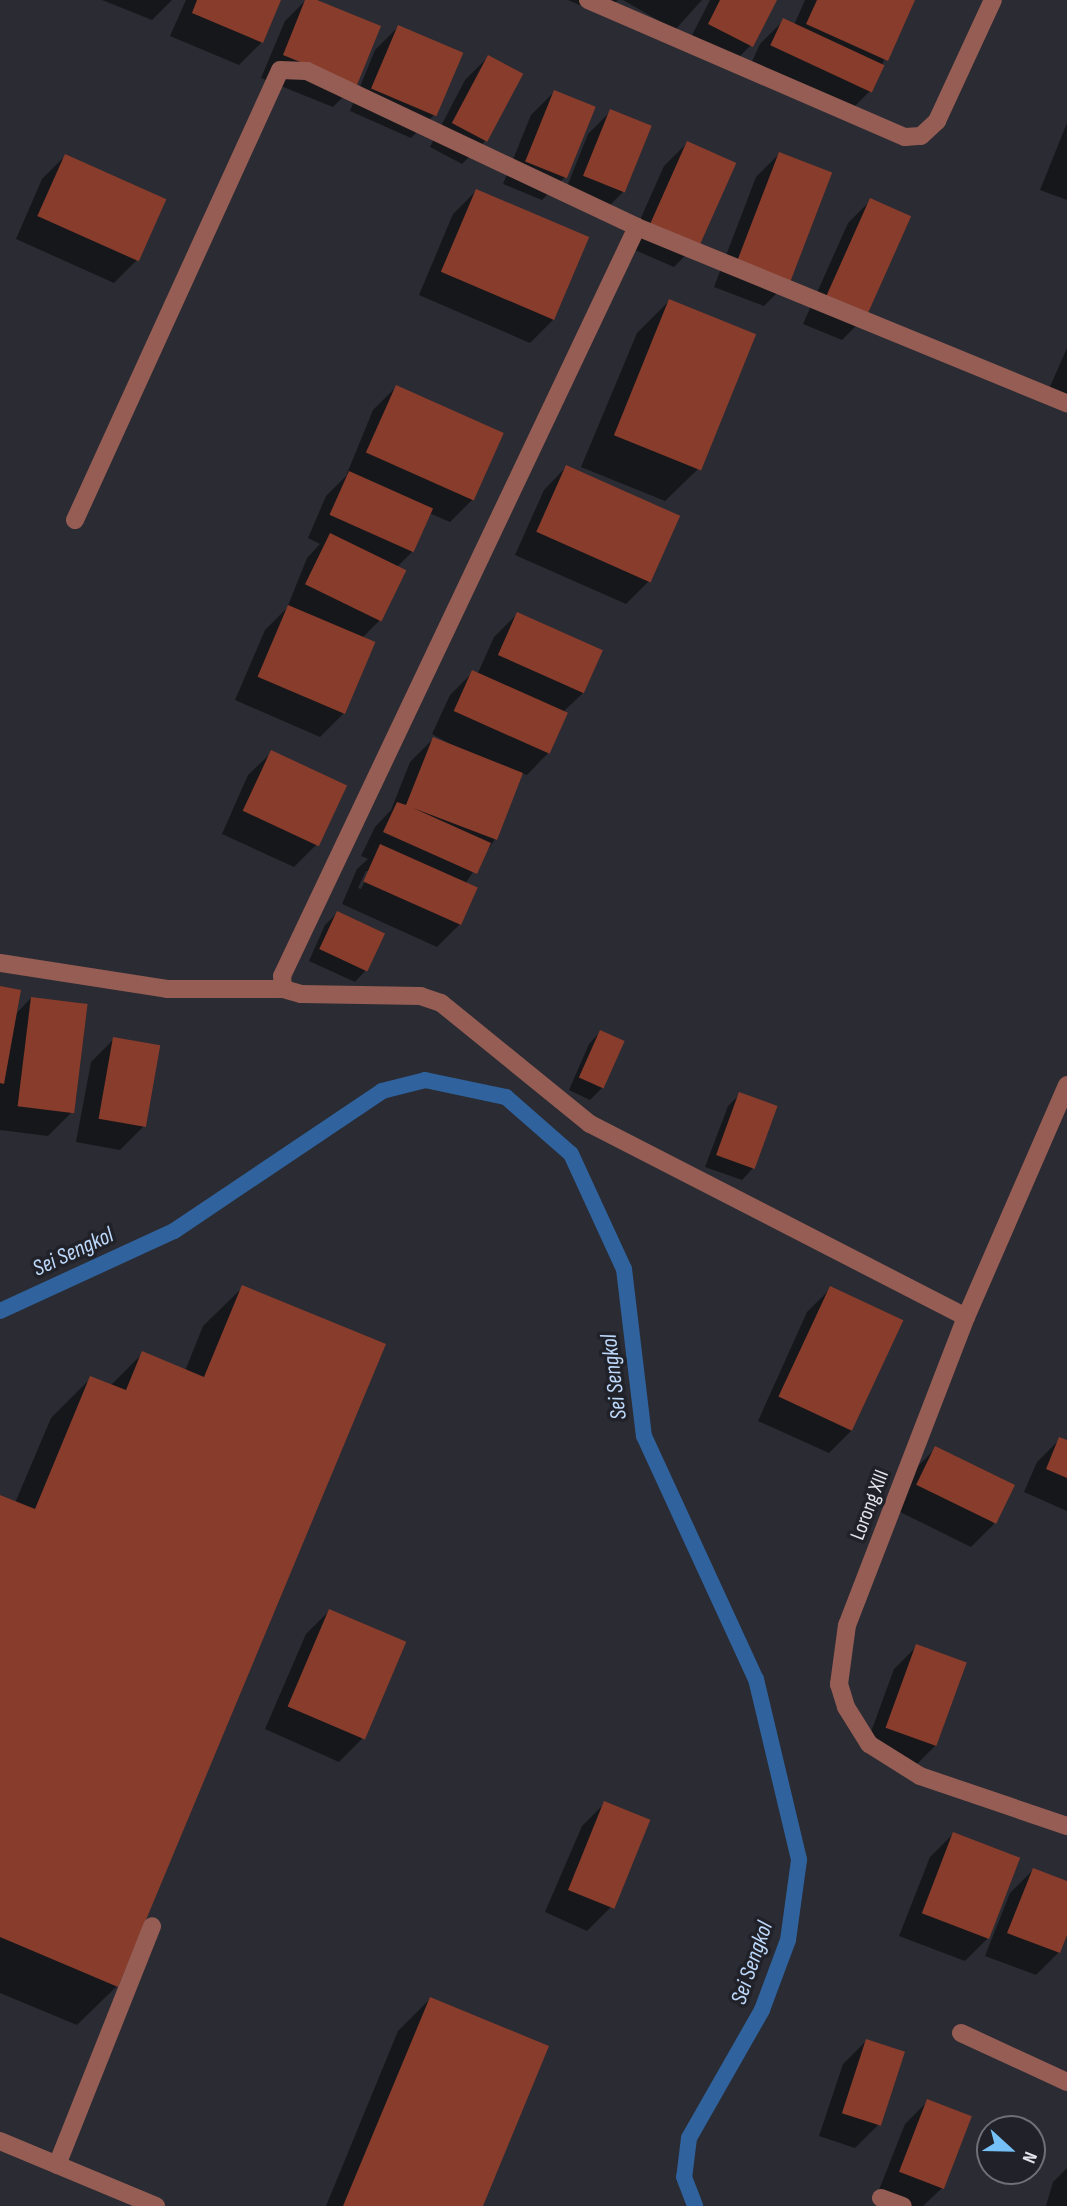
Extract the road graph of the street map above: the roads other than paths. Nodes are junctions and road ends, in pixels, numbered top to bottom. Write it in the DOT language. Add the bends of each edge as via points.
graph roads {
  1 [pos="588,0"];
  2 [pos="993,0"];
  3 [pos="637,226"];
  4 [pos="1067,404"];
  5 [pos="75,520"];
  6 [pos="0,963"];
  7 [pos="283,989"];
  8 [pos="1067,1084"];
  9 [pos="966,1317"];
  10 [pos="1066,1822"];
  11 [pos="152,1926"];
  12 [pos="961,2032"];
  13 [pos="1067,2082"];
  14 [pos="0,2141"];
  15 [pos="57,2165"];
  16 [pos="881,2198"];
  17 [pos="156,2206"];
  18 [pos="903,2206"];
  1 -- 2 [label="street" via="905,137 921,136 937,121"];
  3 -- 4 [label="street"];
  3 -- 5 [label="street" via="307,71 280,69"];
  3 -- 7 [label="street" via="289,954"];
  6 -- 7 [label="street" via="167,989"];
  7 -- 9 [label="street" via="301,994 421,996 441,1003 590,1124"];
  8 -- 9 [label="street, Lorong XIII"];
  9 -- 10 [label="street, Lorong XIII" via="847,1625 839,1684 846,1707 869,1744 920,1776"];
  11 -- 15 [label="street"];
  12 -- 13 [label="street"];
  14 -- 15 [label="street"];
  15 -- 17 [label="street"];
  16 -- 18 [label="street"];
}
